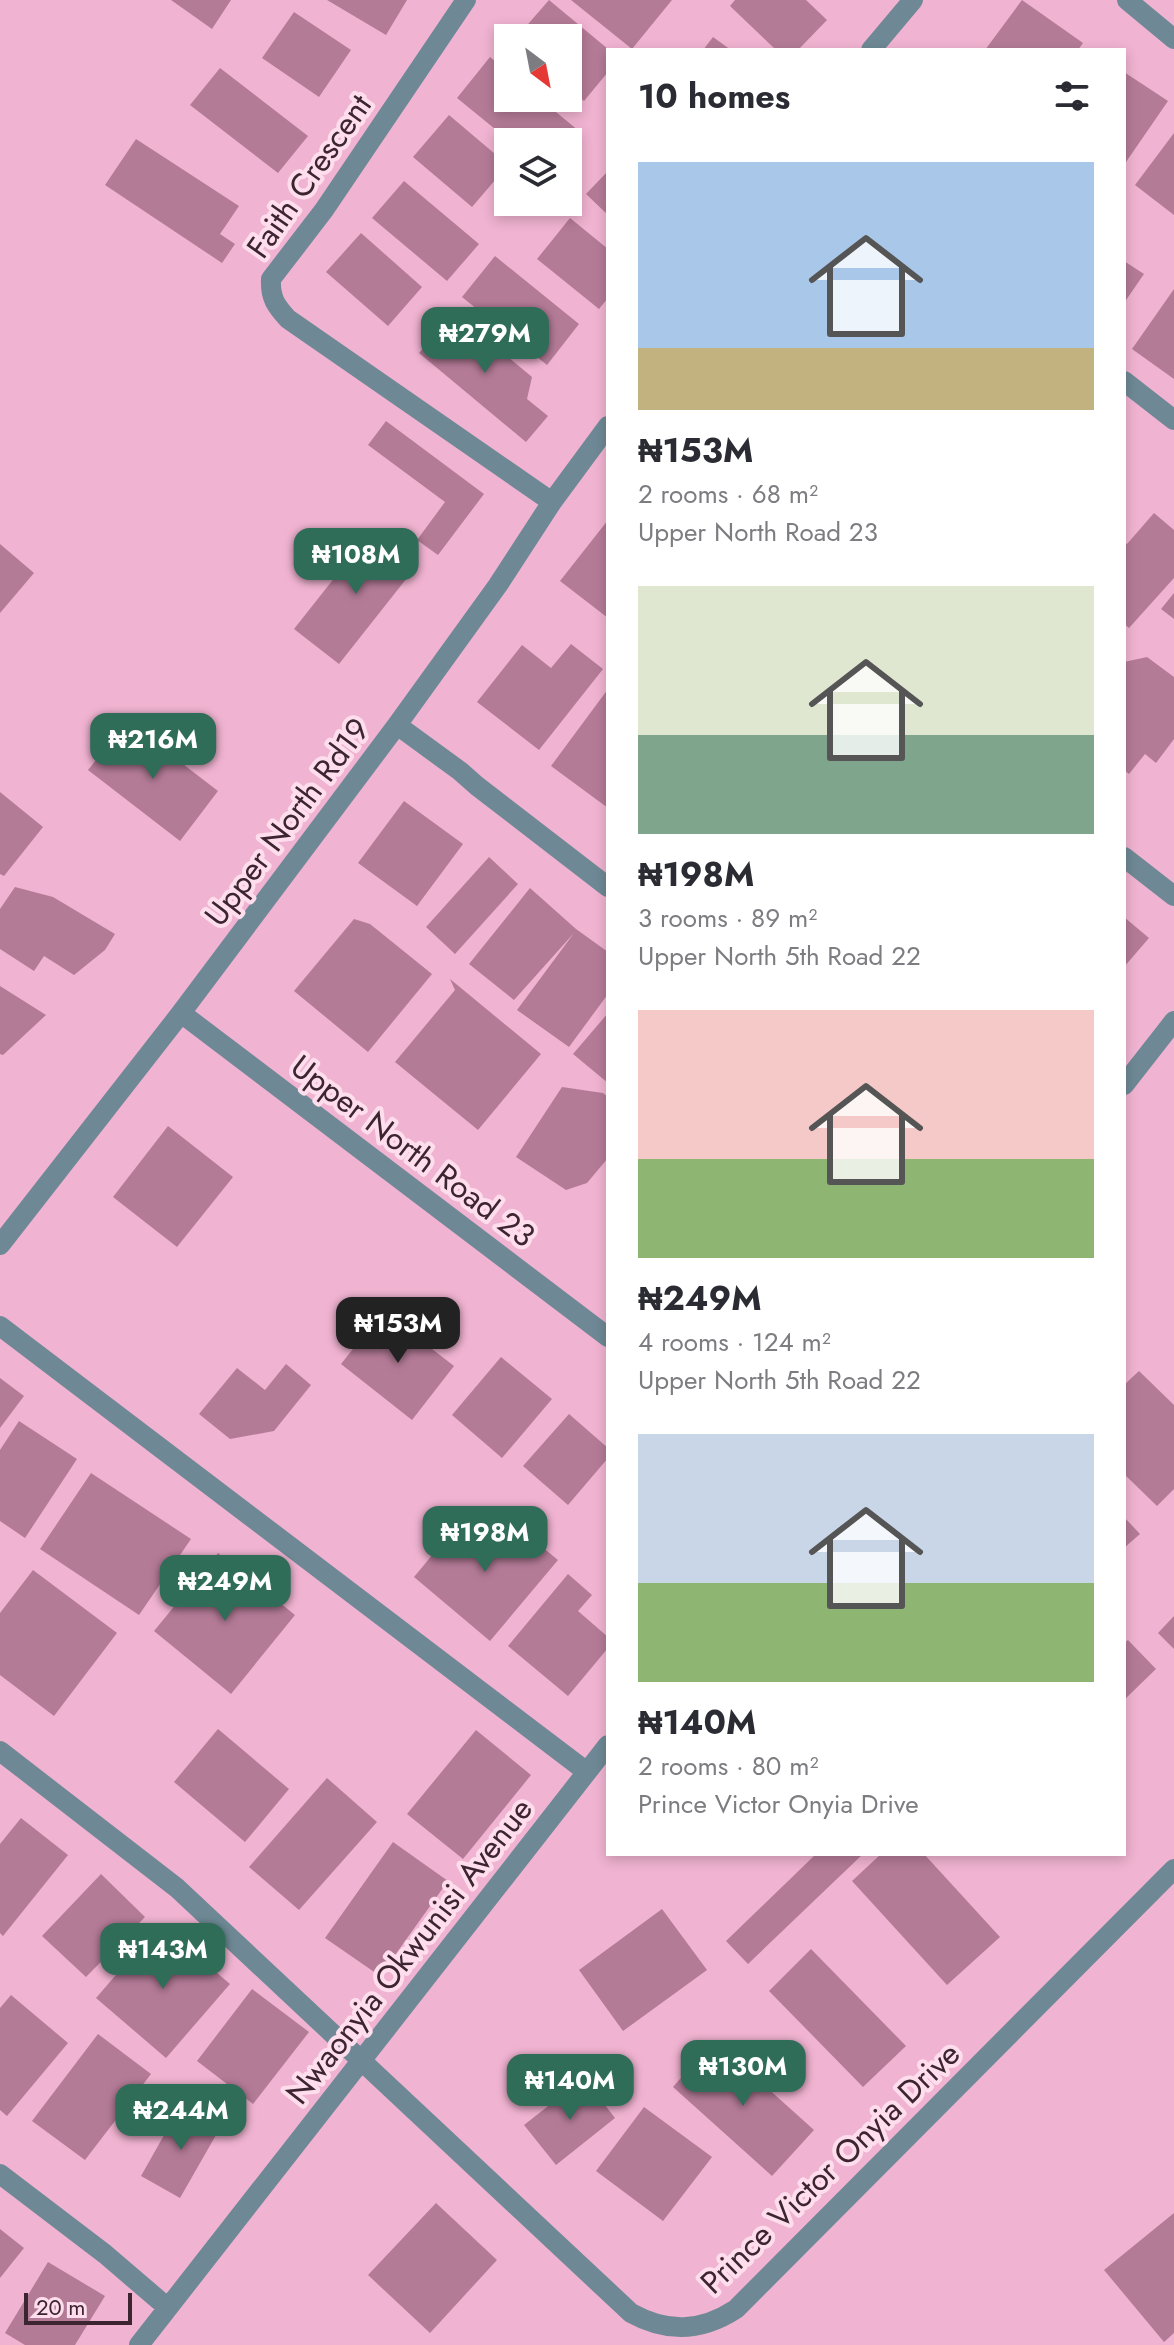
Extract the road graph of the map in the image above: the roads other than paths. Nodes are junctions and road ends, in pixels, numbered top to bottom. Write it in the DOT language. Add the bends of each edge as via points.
graph roads {
  1 [pos="466,0"];
  2 [pos="913,0"];
  3 [pos="1127,0"];
  4 [pos="1174,39"];
  5 [pos="873,48"];
  6 [pos="1126,383"];
  7 [pos="1174,420"];
  8 [pos="606,431"];
  9 [pos="552,502"];
  10 [pos="397,725"];
  11 [pos="1126,859"];
  12 [pos="606,885"];
  13 [pos="1174,896"];
  14 [pos="181,1013"];
  15 [pos="1174,1021"];
  16 [pos="1126,1082"];
  17 [pos="0,1245"];
  18 [pos="0,1326"];
  19 [pos="606,1335"];
  20 [pos="606,1748"];
  21 [pos="0,1751"];
  22 [pos="587,1772"];
  23 [pos="1174,1869"];
  24 [pos="361,2060"];
  25 [pos="0,2174"];
  26 [pos="168,2308"];
  27 [pos="139,2345"];
  1 -- 9 [label="street, Faith Crescent" via="271,279 272,300 288,319"];
  2 -- 5 [label="street"];
  3 -- 4 [label="street"];
  6 -- 7 [label="street"];
  8 -- 9 [label="street, Upper North Rd19"];
  9 -- 10 [label="street, Upper North Rd19"];
  10 -- 12 [label="street"];
  10 -- 14 [label="street, Upper North Rd19"];
  11 -- 13 [label="street"];
  14 -- 17 [label="street, Upper North Rd19"];
  14 -- 19 [label="street, Upper North Road 23"];
  15 -- 16 [label="street"];
  18 -- 22 [label="street"];
  20 -- 22 [label="street, Nwaonyia Okwunisi Avenue"];
  21 -- 24 [label="street, Prince Victor Onyia Drive" via="177,1888"];
  22 -- 24 [label="street, Nwaonyia Okwunisi Avenue"];
  23 -- 24 [label="street, Prince Victor Onyia Drive" via="736,2309 717,2322 684,2328 650,2323 631,2313"];
  24 -- 26 [label="street, Nwaonyia Okwunisi Avenue"];
  25 -- 26 [label="street"];
  26 -- 27 [label="street, Nwaonyia Okwunisi Avenue"];
}
